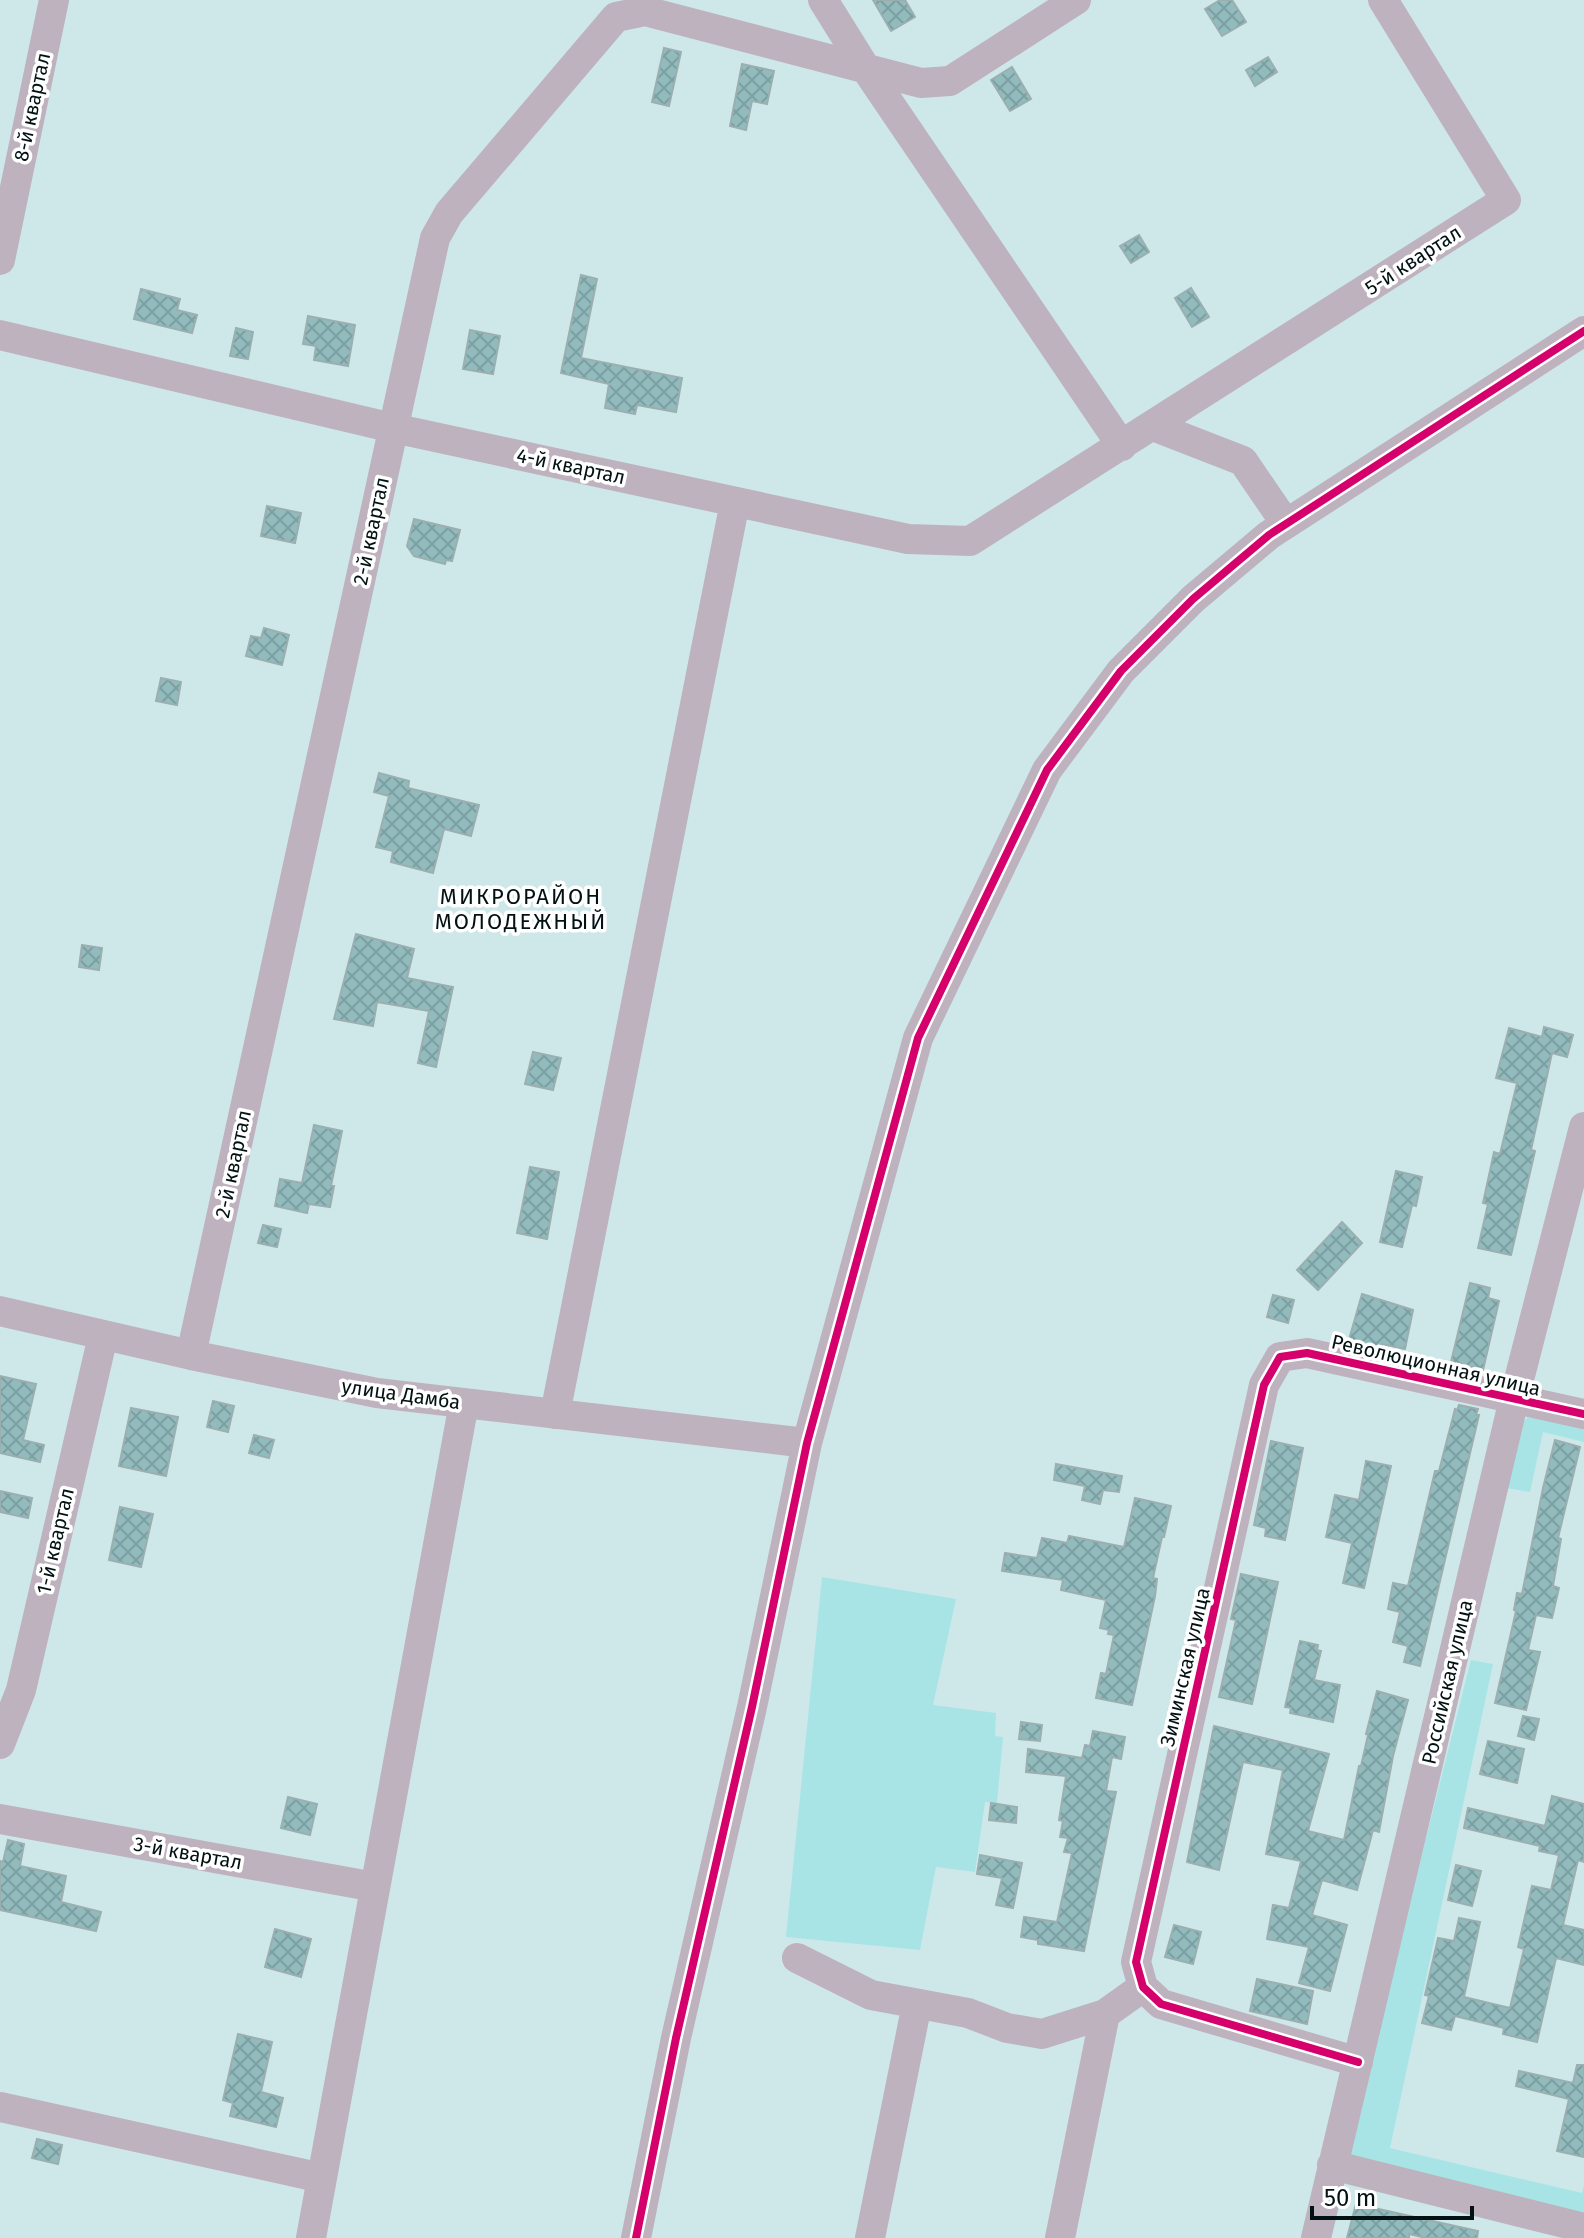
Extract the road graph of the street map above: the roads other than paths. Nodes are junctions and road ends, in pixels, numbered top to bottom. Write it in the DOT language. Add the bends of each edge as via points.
graph roads {
  1 [pos="54,0"];
  2 [pos="823,0"];
  3 [pos="1076,0"];
  4 [pos="1383,0"];
  5 [pos="866,69"];
  6 [pos="0,260"];
  7 [pos="1584,331"];
  8 [pos="0,335"];
  9 [pos="1153,426"];
  10 [pos="393,428"];
  11 [pos="1122,446"];
  12 [pos="735,502"];
  13 [pos="1286,524"];
  14 [pos="1584,1127"];
  15 [pos="0,1311"];
  16 [pos="103,1336"];
  17 [pos="191,1355"];
  18 [pos="1280,1357"];
  19 [pos="1514,1399"];
  20 [pos="464,1403"];
  21 [pos="555,1414"];
  22 [pos="1584,1414"];
  23 [pos="807,1443"];
  24 [pos="0,1744"];
  25 [pos="0,1819"];
  26 [pos="375,1887"];
  27 [pos="797,1958"];
  28 [pos="1143,1987"];
  29 [pos="917,2004"];
  30 [pos="1105,2014"];
  31 [pos="1358,2062"];
  32 [pos="0,2107"];
  33 [pos="1332,2165"];
  34 [pos="322,2178"];
  35 [pos="1584,2228"];
  36 [pos="311,2238"];
  37 [pos="636,2238"];
  38 [pos="870,2238"];
  39 [pos="1060,2238"];
  40 [pos="1316,2238"];
  1 -- 6 [label="street, 8-й квартал"];
  2 -- 5 [label="street"];
  3 -- 5 [label="street" via="950,81 921,83"];
  4 -- 9 [label="street, 5-й квартал" via="1506,200"];
  5 -- 10 [label="street, 2-й квартал" via="645,11 616,17 449,213 435,238"];
  5 -- 11 [label="street"];
  7 -- 13 [label="street"];
  8 -- 10 [label="street, 4-й квартал"];
  9 -- 11 [label="street, 5-й квартал"];
  9 -- 13 [label="street" via="1243,461"];
  10 -- 12 [label="street, 4-й квартал"];
  10 -- 17 [label="street, 2-й квартал"];
  11 -- 12 [label="street, 4-й квартал" via="970,541 908,539"];
  12 -- 21 [label="street"];
  13 -- 23 [label="street" via="1193,599 1121,671 1047,770 918,1038"];
  14 -- 19 [label="street, Российская улица"];
  15 -- 16 [label="street, улица Дамба"];
  16 -- 17 [label="street, улица Дамба"];
  16 -- 24 [label="street, 1-й квартал" via="21,1690"];
  17 -- 20 [label="street, улица Дамба" via="377,1393"];
  18 -- 19 [label="street, Революционная улица" via="1307,1353"];
  18 -- 28 [label="street, Зиминская улица" via="1264,1385 1136,1962"];
  19 -- 22 [label="street, Революционная улица"];
  19 -- 31 [label="street, Российская улица"];
  20 -- 21 [label="street, улица Дамба"];
  20 -- 26 [label="street"];
  21 -- 23 [label="street, улица Дамба"];
  23 -- 37 [label="street"];
  25 -- 26 [label="street, 3-й квартал"];
  26 -- 34 [label="street"];
  27 -- 29 [label="street" via="871,1995"];
  28 -- 30 [label="street"];
  28 -- 31 [label="street" via="1161,2004"];
  29 -- 30 [label="street" via="1042,2034"];
  29 -- 38 [label="street"];
  30 -- 39 [label="street"];
  31 -- 33 [label="street, Российская улица"];
  32 -- 34 [label="street"];
  33 -- 35 [label="street"];
  33 -- 40 [label="street, Российская улица"];
  34 -- 36 [label="street"];
}
